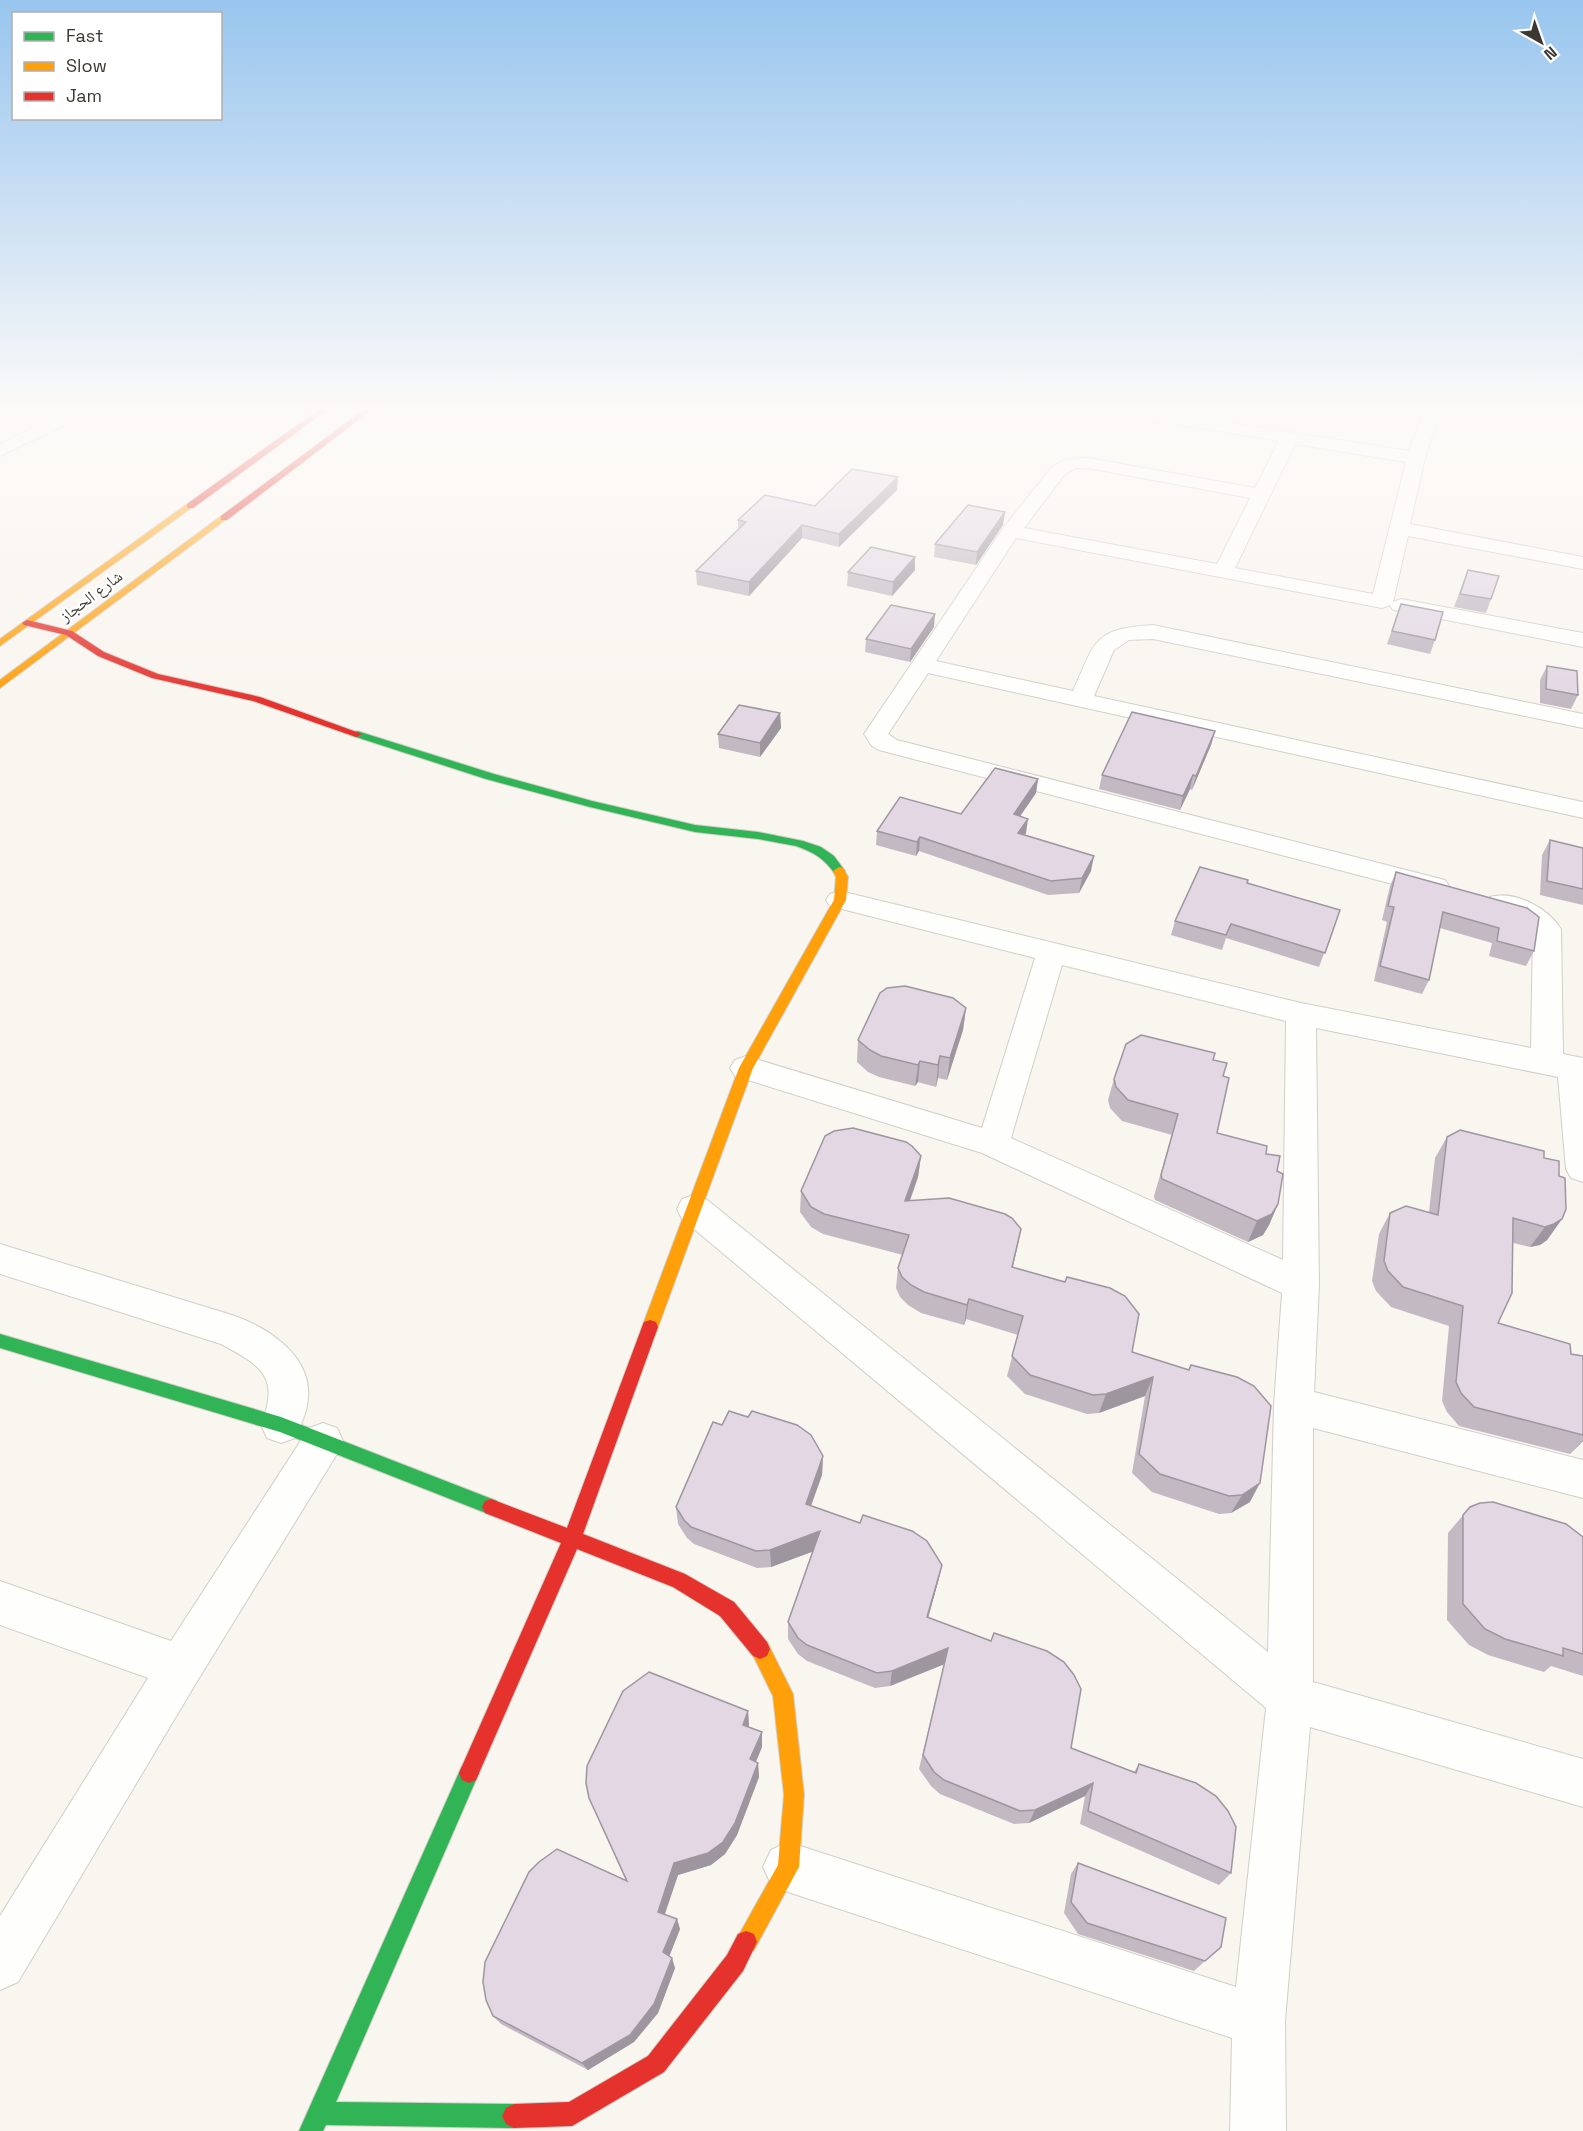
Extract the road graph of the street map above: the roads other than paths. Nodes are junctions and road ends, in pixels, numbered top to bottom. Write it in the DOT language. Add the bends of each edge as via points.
graph roads {
  1 [pos="192,504"];
  2 [pos="241,504"];
  3 [pos="1032,504"];
  4 [pos="1257,504"];
  5 [pos="1405,504"];
  6 [pos="1399,528"];
  7 [pos="1011,531"];
  8 [pos="1583,563"];
  9 [pos="1223,572"];
  10 [pos="1382,602"];
  11 [pos="27,623"];
  12 [pos="69,633"];
  13 [pos="1583,640"];
  14 [pos="0,643"];
  15 [pos="922,665"];
  16 [pos="0,685"];
  17 [pos="1081,700"];
  18 [pos="1583,721"];
  19 [pos="1583,810"];
  20 [pos="840,900"];
  21 [pos="1051,954"];
  22 [pos="1301,1014"];
  23 [pos="1568,1066"];
  24 [pos="746,1068"];
  25 [pos="993,1144"];
  26 [pos="1583,1169"];
  27 [pos="694,1209"];
  28 [pos="0,1259"];
  29 [pos="1301,1285"];
  30 [pos="0,1341"];
  31 [pos="1294,1405"];
  32 [pos="281,1425"];
  33 [pos="323,1441"];
  34 [pos="1583,1479"];
  35 [pos="573,1537"];
  36 [pos="0,1603"];
  37 [pos="180,1667"];
  38 [pos="1290,1698"];
  39 [pos="1583,1783"];
  40 [pos="788,1867"];
  41 [pos="2,1958"];
  42 [pos="1259,2021"];
  43 [pos="319,2113"];
  44 [pos="311,2131"];
  45 [pos="1258,2131"];
  1 -- 11 [label="street, شارع الحجاز"];
  2 -- 12 [label="street, شارع الحجاز"];
  3 -- 7 [label="street"];
  4 -- 9 [label="street"];
  5 -- 6 [label="street"];
  6 -- 8 [label="street"];
  6 -- 10 [label="street"];
  7 -- 9 [label="street"];
  7 -- 15 [label="street"];
  9 -- 10 [label="street"];
  10 -- 13 [label="street"];
  11 -- 12 [label="street"];
  11 -- 14 [label="street, شارع الحجاز"];
  12 -- 16 [label="street, شارع الحجاز"];
  12 -- 20 [label="street" via="101,654 155,676 256,699 485,775 702,830 792,841 815,849 836,863 842,877"];
  15 -- 17 [label="street"];
  15 -- 23 [label="street" via="876,734 888,745 1520,908 1537,917 1547,928"];
  17 -- 18 [label="street" via="1104,647 1123,634 1153,632"];
  17 -- 19 [label="street"];
  20 -- 21 [label="street"];
  20 -- 24 [label="street"];
  21 -- 22 [label="street"];
  21 -- 25 [label="street"];
  22 -- 23 [label="street"];
  22 -- 29 [label="street"];
  23 -- 26 [label="street"];
  24 -- 25 [label="street"];
  24 -- 27 [label="street"];
  25 -- 29 [label="street"];
  27 -- 35 [label="street"];
  27 -- 38 [label="street"];
  28 -- 32 [label="street" via="232,1331 251,1341 268,1354 289,1381 289,1398"];
  29 -- 31 [label="street"];
  30 -- 32 [label="street"];
  31 -- 34 [label="street"];
  31 -- 38 [label="street"];
  32 -- 33 [label="street"];
  33 -- 35 [label="street"];
  33 -- 37 [label="street"];
  35 -- 40 [label="street" via="679,1580 727,1609 758,1644 783,1694 794,1795"];
  35 -- 43 [label="street"];
  36 -- 37 [label="street"];
  37 -- 41 [label="street"];
  38 -- 39 [label="street"];
  38 -- 42 [label="street"];
  40 -- 42 [label="street"];
  40 -- 43 [label="street" via="735,1963 656,2064 572,2114 488,2117"];
  42 -- 45 [label="street"];
  43 -- 44 [label="street"];
}
